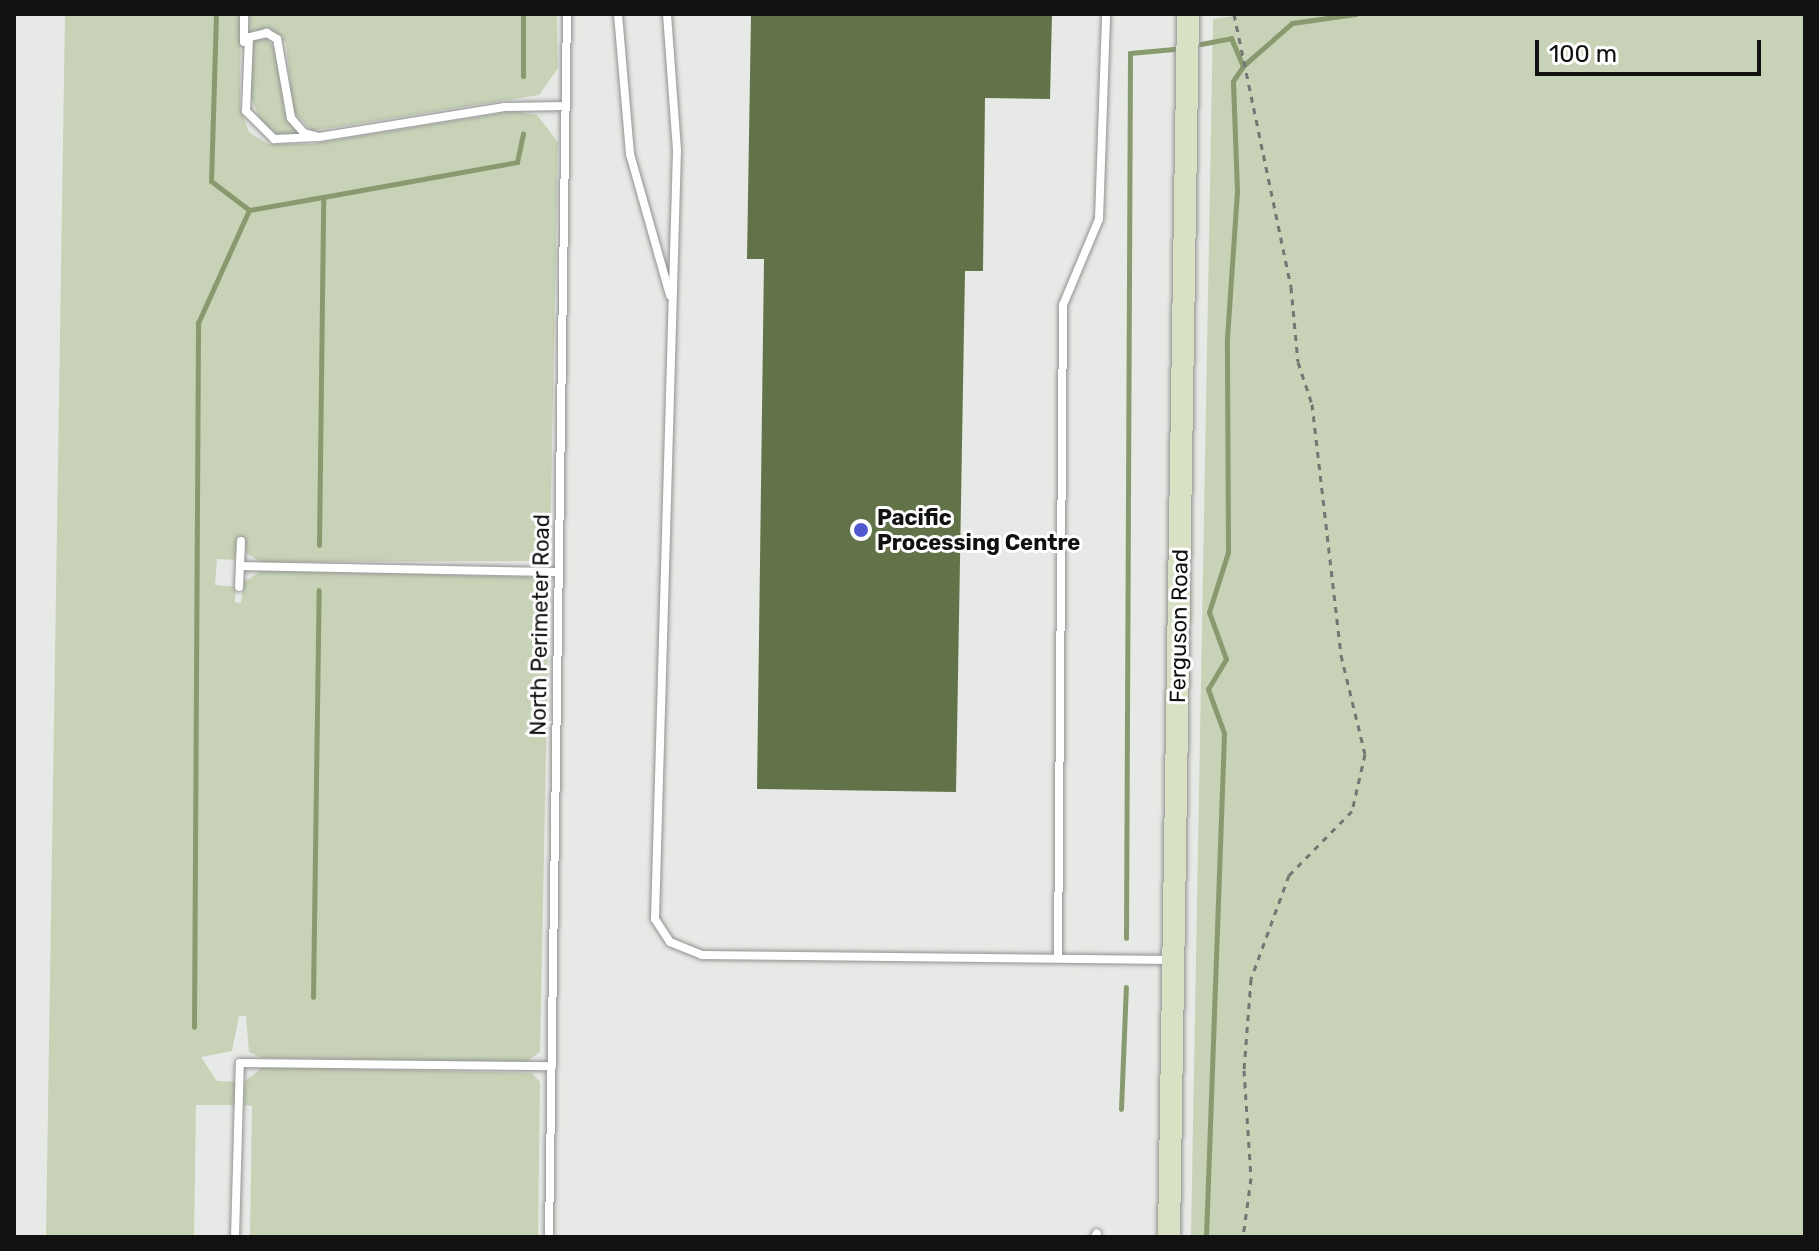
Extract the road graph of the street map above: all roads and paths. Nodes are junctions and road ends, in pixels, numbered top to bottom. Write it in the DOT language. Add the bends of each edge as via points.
graph roads {
  1 [pos="244,14"];
  2 [pos="567,14"];
  3 [pos="618,14"];
  4 [pos="667,14"];
  5 [pos="1106,14"];
  6 [pos="1188,14"];
  7 [pos="1234,14"];
  8 [pos="244,47"];
  9 [pos="566,106"];
  10 [pos="319,137"];
  11 [pos="673,304"];
  12 [pos="241,541"];
  13 [pos="240,566"];
  14 [pos="559,572"];
  15 [pos="239,587"];
  16 [pos="1058,958"];
  17 [pos="1174,960"];
  18 [pos="552,1066"];
  19 [pos="235,1237"];
  20 [pos="549,1237"];
  21 [pos="1169,1237"];
  22 [pos="1243,1237"];
  1 -- 8 [label="lane"];
  2 -- 9 [label="lane, North Perimeter Road"];
  3 -- 11 [label="lane" via="630,154"];
  4 -- 11 [label="lane" via="677,150"];
  5 -- 16 [label="lane" via="1099,219 1063,305"];
  6 -- 17 [label="street, Ferguson Road"];
  7 -- 22 [label="path" via="1291,287 1298,362 1312,404 1341,655 1360,719 1365,768 1352,811 1289,875 1251,979 1244,1070 1251,1178"];
  8 -- 10 [label="lane" via="244,101 255,126 274,139"];
  8 -- 10 [label="lane" via="260,33 277,39 291,118 304,133"];
  9 -- 10 [label="lane" via="505,107"];
  9 -- 14 [label="lane, North Perimeter Road"];
  11 -- 16 [label="lane" via="653,906 662,932 683,951 702,955"];
  12 -- 13 [label="lane"];
  13 -- 14 [label="lane"];
  13 -- 15 [label="lane"];
  14 -- 18 [label="lane, North Perimeter Road"];
  16 -- 17 [label="lane"];
  17 -- 21 [label="street, Ferguson Road"];
  18 -- 19 [label="lane" via="240,1063"];
  18 -- 20 [label="lane, North Perimeter Road"];
}
